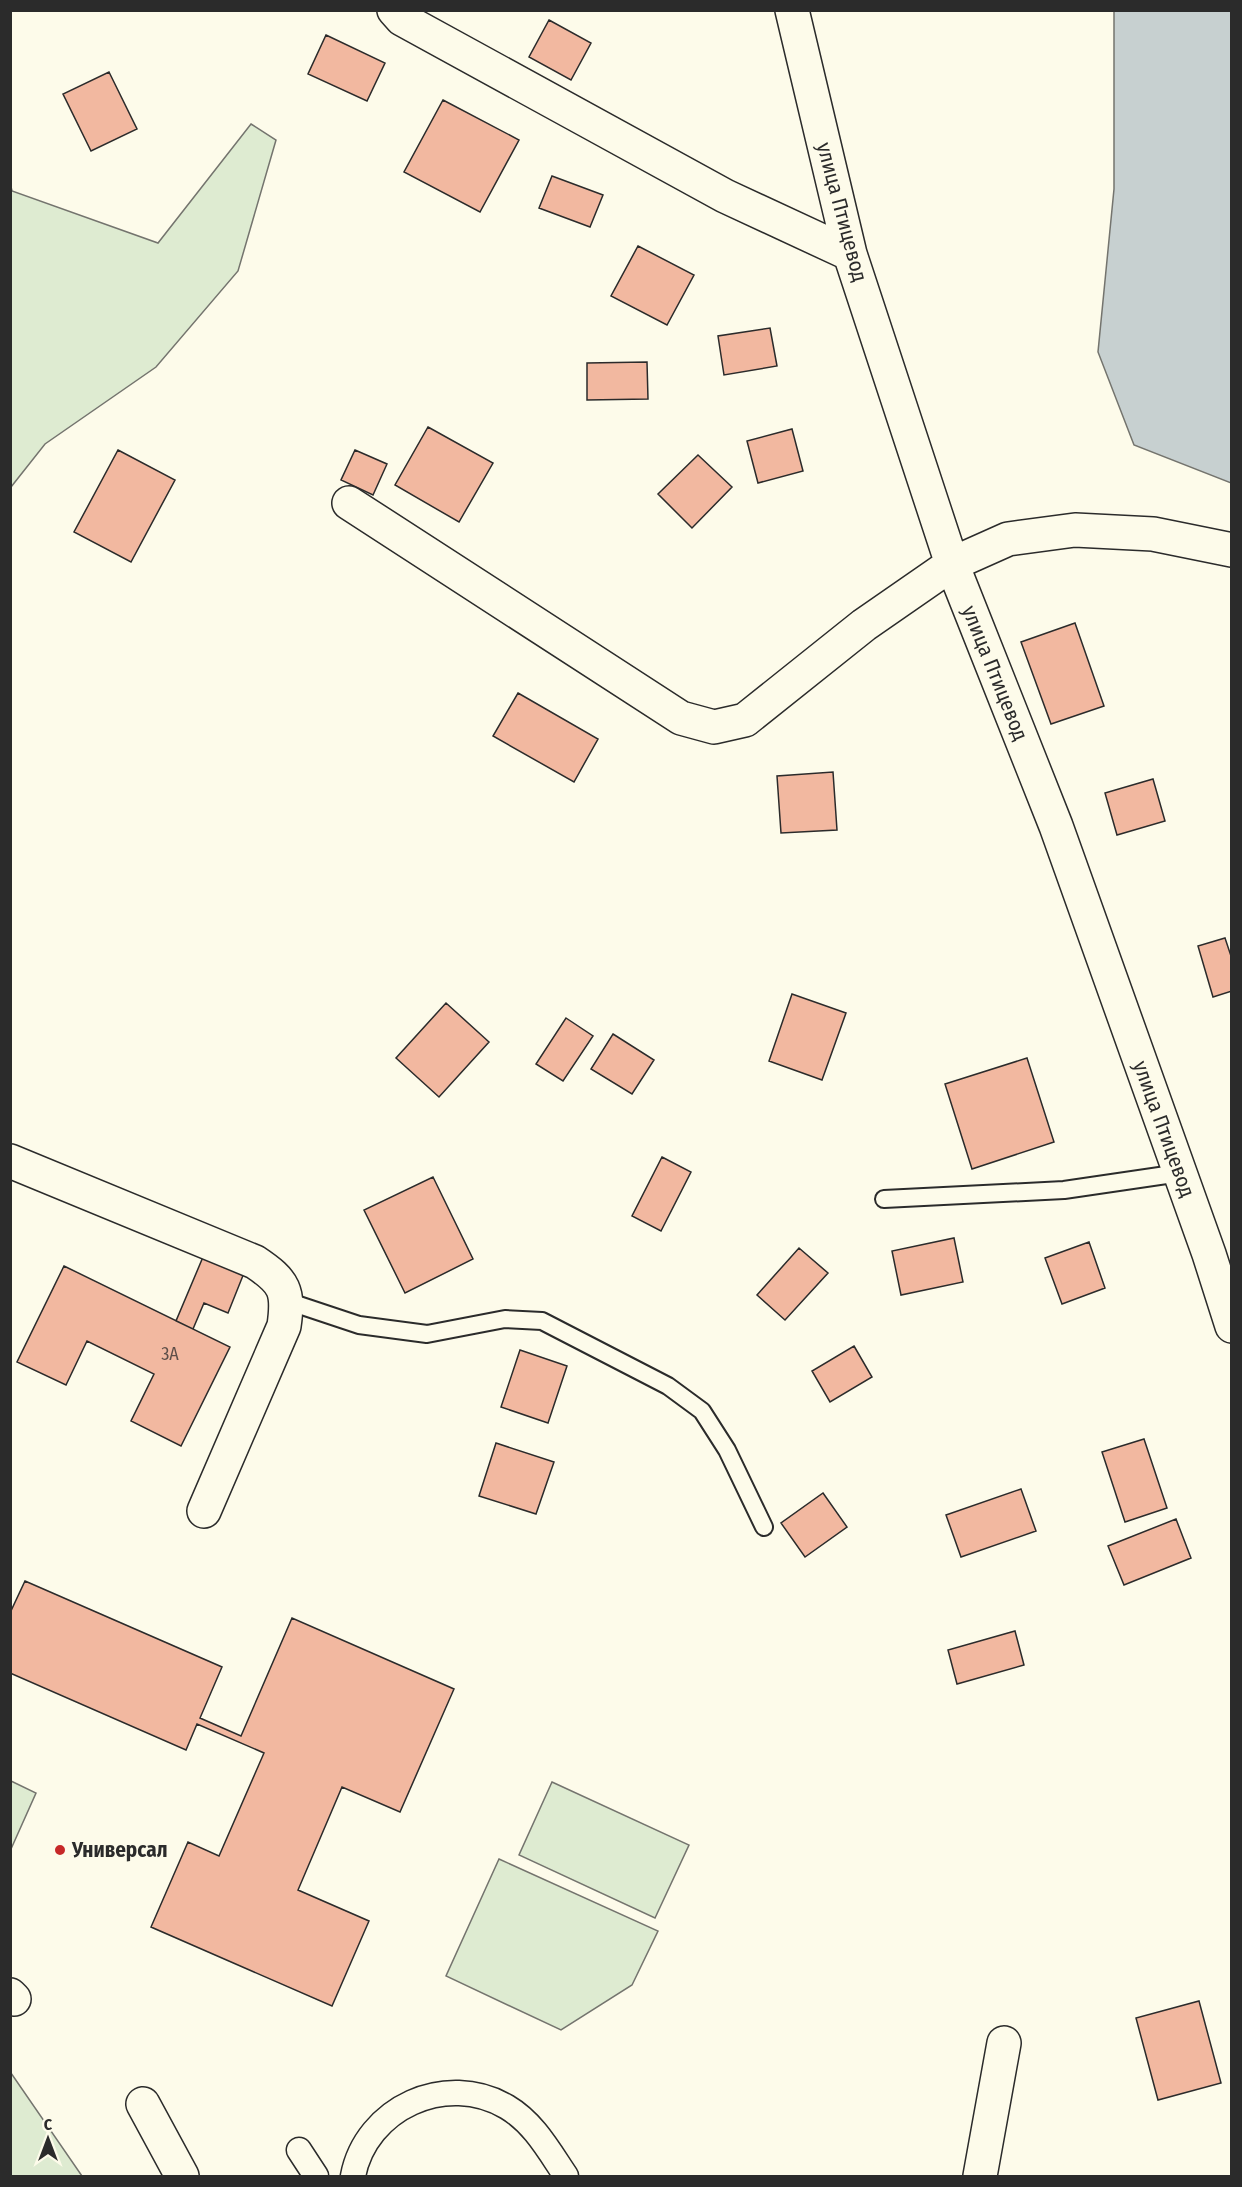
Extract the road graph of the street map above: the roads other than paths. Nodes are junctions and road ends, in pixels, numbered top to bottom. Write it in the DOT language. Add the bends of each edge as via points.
graph roads {
  1 [pos="394,10"];
  2 [pos="792,10"];
  3 [pos="850,254"];
  4 [pos="348,503"];
  5 [pos="1232,550"];
  6 [pos="952,564"];
  7 [pos="10,1161"];
  8 [pos="1180,1173"];
  9 [pos="884,1199"];
  10 [pos="287,1301"];
  11 [pos="1232,1326"];
  12 [pos="204,1511"];
  13 [pos="764,1527"];
  14 [pos="1004,2043"];
  15 [pos="143,2104"];
  16 [pos="299,2150"];
  17 [pos="182,2176"];
  18 [pos="316,2176"];
  19 [pos="353,2176"];
  20 [pos="567,2176"];
  21 [pos="980,2176"];
  1 -- 3 [label="street" via="402,19 725,196"];
  2 -- 3 [label="street, улица Птицевод"];
  3 -- 6 [label="street, улица Птицевод"];
  4 -- 6 [label="street" via="681,718 714,728 745,720 864,625"];
  5 -- 6 [label="street" via="1153,534 1075,530 1008,539"];
  6 -- 8 [label="street, улица Птицевод" via="1056,826"];
  7 -- 10 [label="street" via="255,1262 279,1278"];
  8 -- 9 [label="lane" via="1064,1190"];
  8 -- 11 [label="street, улица Птицевод"];
  10 -- 12 [label="street" via="284,1326"];
  10 -- 13 [label="lane" via="359,1325 427,1334 505,1319 542,1321 668,1386 702,1411 727,1450"];
  14 -- 21 [label="street"];
  15 -- 17 [label="street"];
  16 -- 18 [label="street"];
  19 -- 20 [label="street" via="364,2144 396,2110 416,2099 462,2092 485,2097 525,2120"];
}
